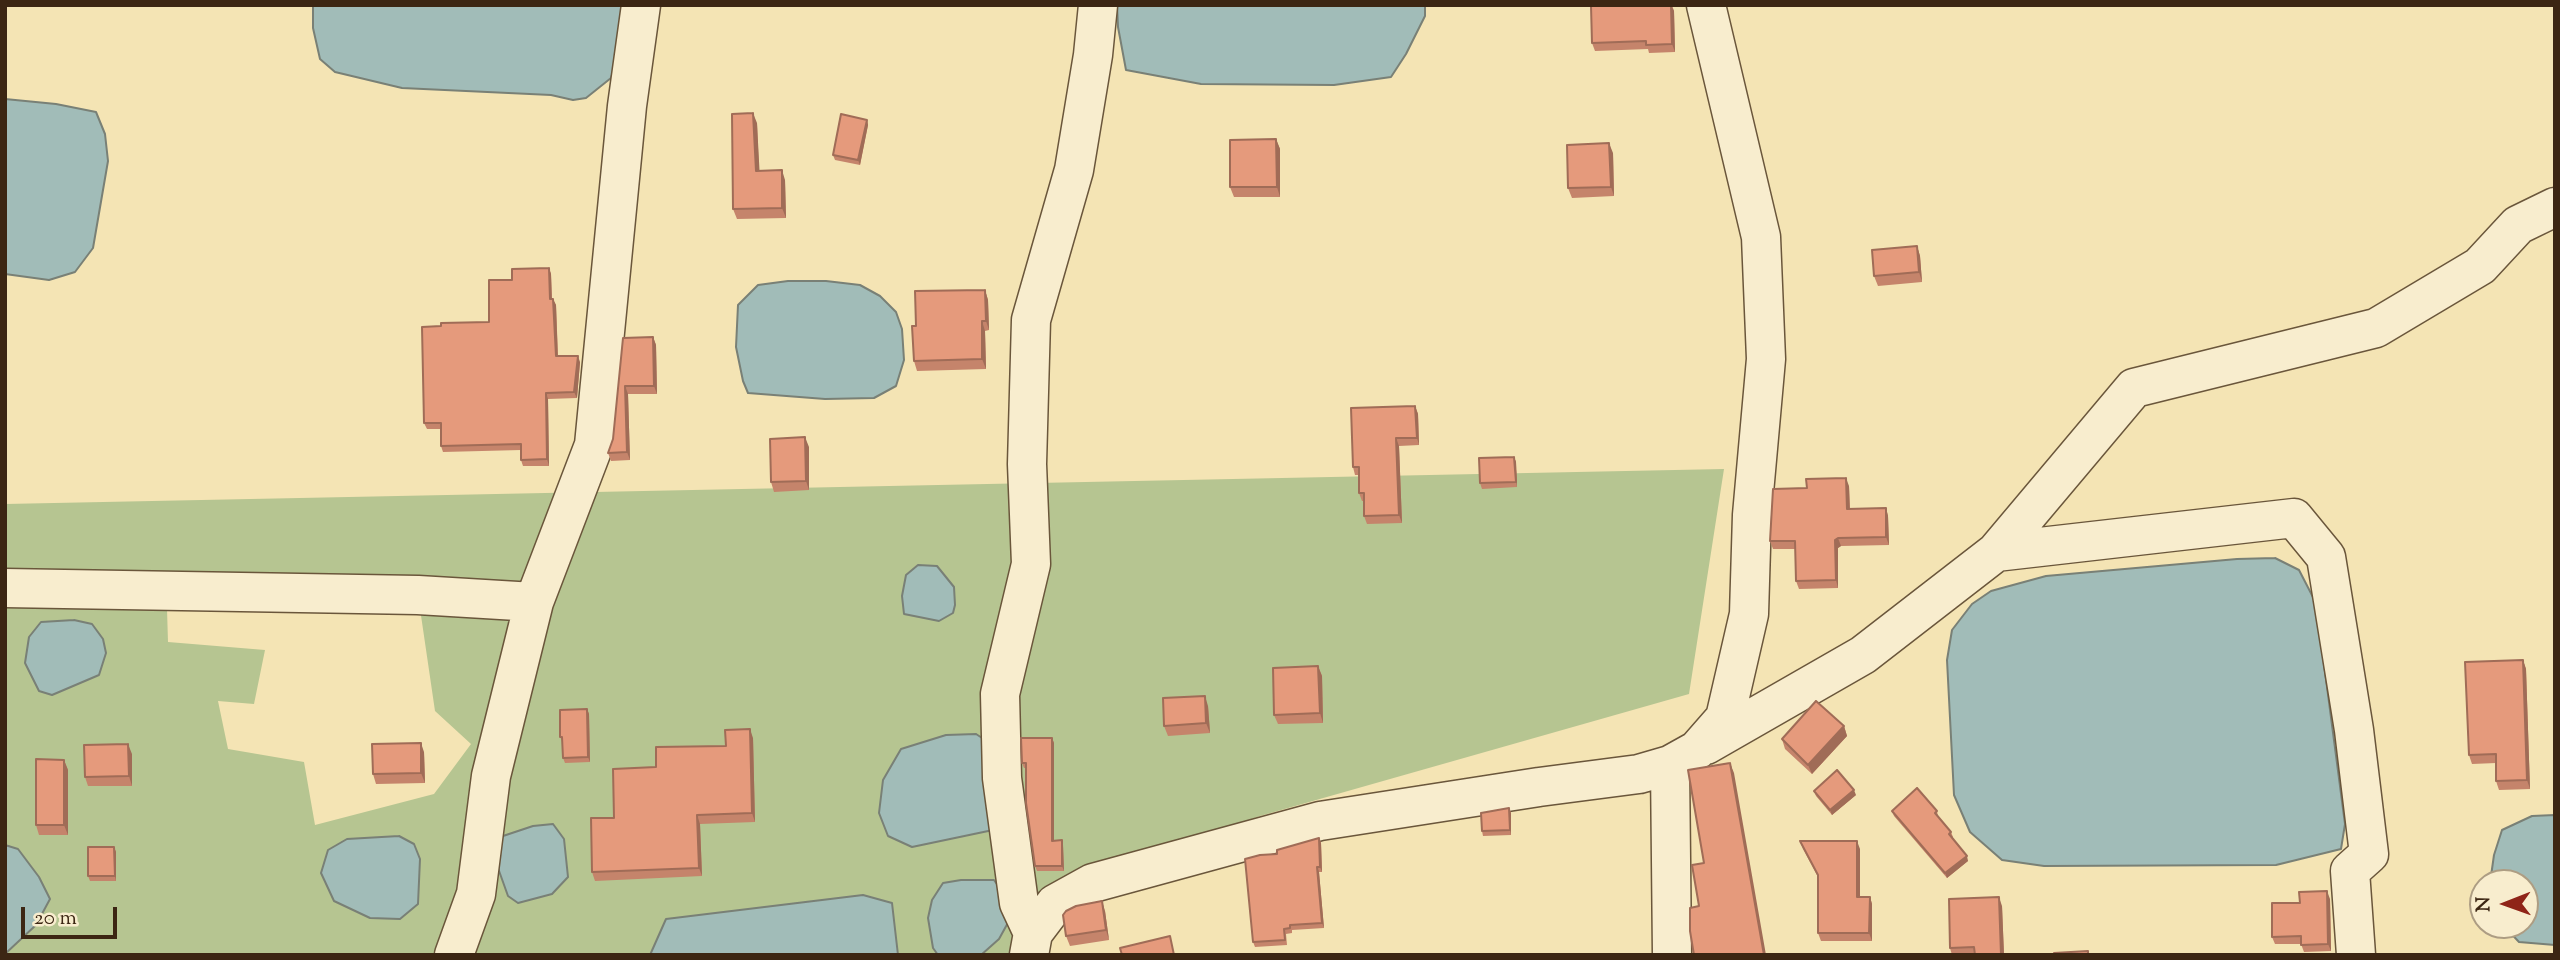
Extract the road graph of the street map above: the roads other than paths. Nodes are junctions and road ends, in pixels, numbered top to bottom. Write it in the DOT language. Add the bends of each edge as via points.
graph roads {
  1 [pos="641,5"];
  2 [pos="1098,5"];
  3 [pos="1706,5"];
  4 [pos="2555,207"];
  5 [pos="1996,552"];
  6 [pos="5,588"];
  7 [pos="534,602"];
  8 [pos="1684,757"];
  9 [pos="1031,944"];
  10 [pos="454,955"];
  11 [pos="1672,955"];
  12 [pos="2356,955"];
  1 -- 7 [label="street" via="594,445"];
  2 -- 9 [label="street" via="1074,170 1031,320 1027,464 1031,564 1000,694 1002,778 1019,902"];
  3 -- 8 [label="street" via="1761,237 1766,359 1752,515 1749,614 1726,718"];
  4 -- 5 [label="street" via="2518,225 2480,266 2376,328 2134,388"];
  5 -- 8 [label="street" via="1863,655"];
  5 -- 12 [label="street" via="2294,518 2326,557 2354,730 2369,855 2350,872"];
  6 -- 7 [label="street" via="418,595"];
  7 -- 10 [label="street" via="491,776 476,894"];
  8 -- 9 [label="street" via="1639,774 1320,821 1093,883 1055,904"];
  8 -- 11 [label="street"];
}
